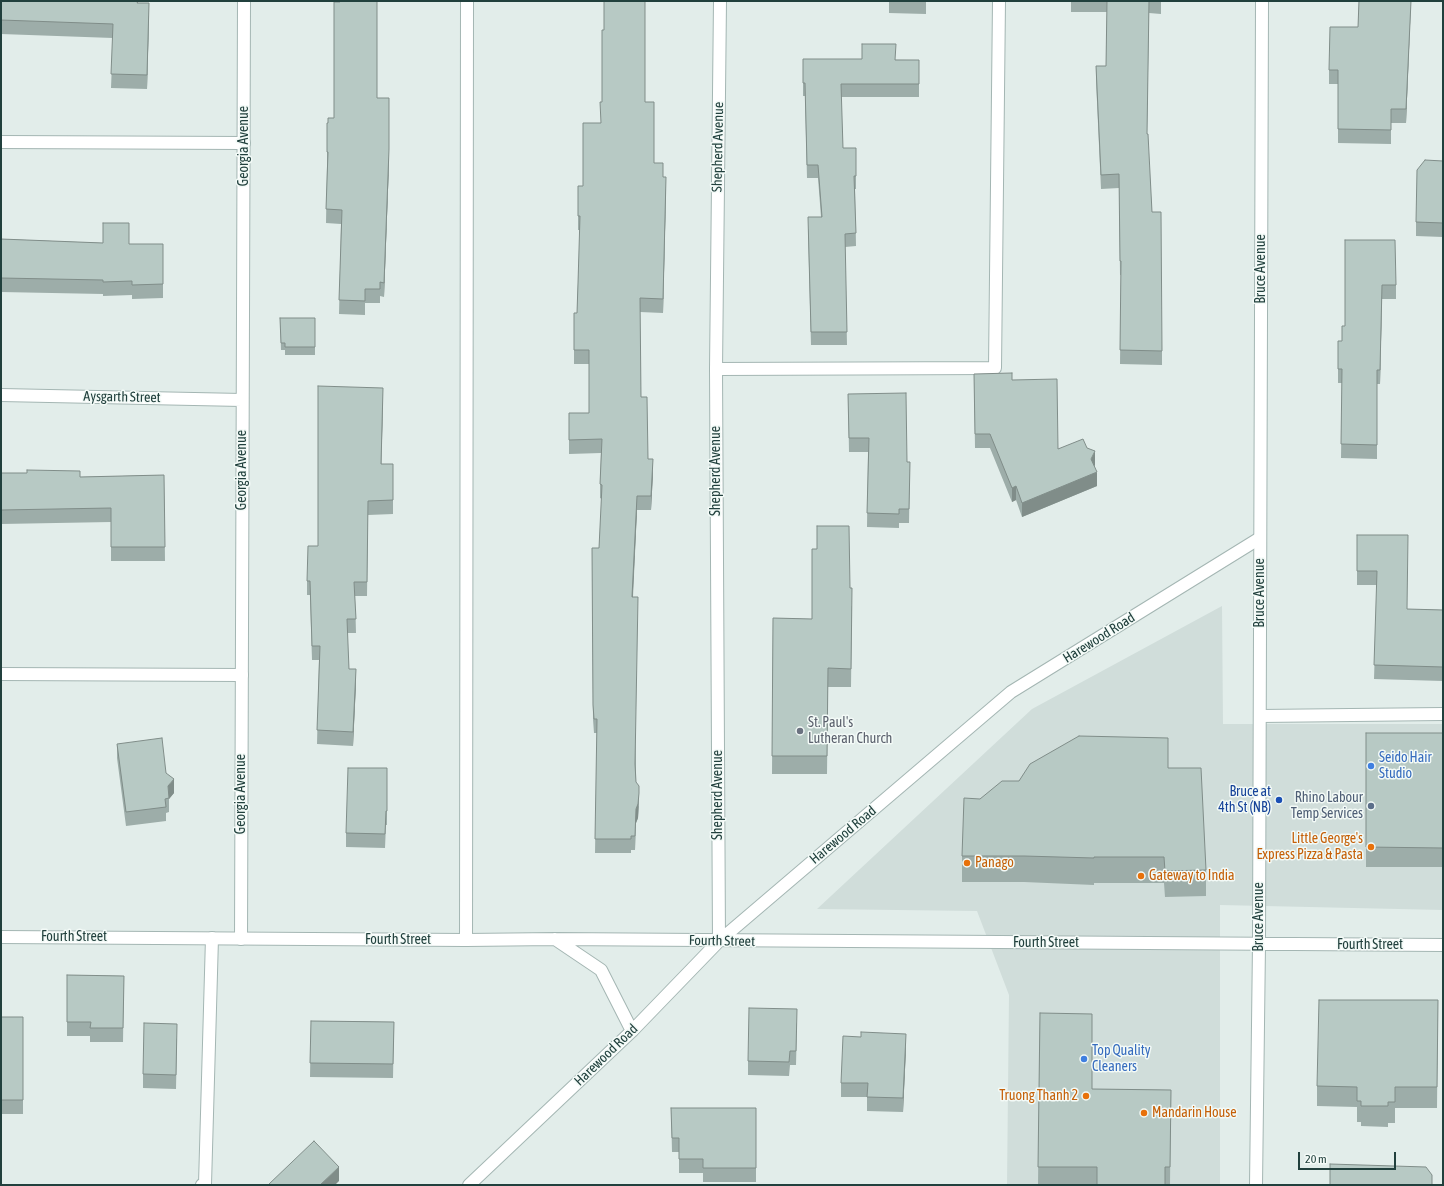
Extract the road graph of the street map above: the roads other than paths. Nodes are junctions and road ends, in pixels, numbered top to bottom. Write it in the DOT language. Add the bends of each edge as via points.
graph roads {
  1 [pos="244,1"];
  2 [pos="467,1"];
  3 [pos="720,1"];
  4 [pos="999,1"];
  5 [pos="1262,1"];
  6 [pos="1,142"];
  7 [pos="244,143"];
  8 [pos="716,369"];
  9 [pos="1,395"];
  10 [pos="242,400"];
  11 [pos="1260,538"];
  12 [pos="1,674"];
  13 [pos="242,676"];
  14 [pos="1443,714"];
  15 [pos="1260,716"];
  16 [pos="1,937"];
  17 [pos="212,938"];
  18 [pos="241,939"];
  19 [pos="555,939"];
  20 [pos="466,940"];
  21 [pos="719,941"];
  22 [pos="1259,944"];
  23 [pos="1443,946"];
  24 [pos="632,1031"];
  25 [pos="202,1185"];
  26 [pos="469,1185"];
  27 [pos="1256,1185"];
  1 -- 7 [label="street, Georgia Avenue"];
  2 -- 20 [label="street"];
  3 -- 8 [label="street, Shepherd Avenue"];
  4 -- 8 [label="street" via="995,368"];
  5 -- 11 [label="street, Bruce Avenue"];
  6 -- 7 [label="street"];
  7 -- 10 [label="street, Georgia Avenue"];
  8 -- 21 [label="street, Shepherd Avenue"];
  9 -- 10 [label="street, Aysgarth Street"];
  10 -- 13 [label="street, Georgia Avenue"];
  11 -- 15 [label="street, Bruce Avenue"];
  11 -- 21 [label="street, Harewood Road" via="1011,692"];
  12 -- 13 [label="street"];
  13 -- 18 [label="street, Georgia Avenue"];
  14 -- 15 [label="street"];
  15 -- 22 [label="street, Bruce Avenue"];
  16 -- 17 [label="street, Fourth Street"];
  17 -- 18 [label="street, Fourth Street"];
  17 -- 25 [label="street" via="205,1184"];
  18 -- 20 [label="street, Fourth Street"];
  19 -- 20 [label="street, Fourth Street"];
  19 -- 21 [label="street, Fourth Street"];
  19 -- 24 [label="street" via="602,970"];
  21 -- 22 [label="street, Fourth Street"];
  21 -- 24 [label="street, Harewood Road"];
  22 -- 23 [label="street, Fourth Street"];
  22 -- 27 [label="street, Bruce Avenue"];
  24 -- 26 [label="street, Harewood Road"];
}
